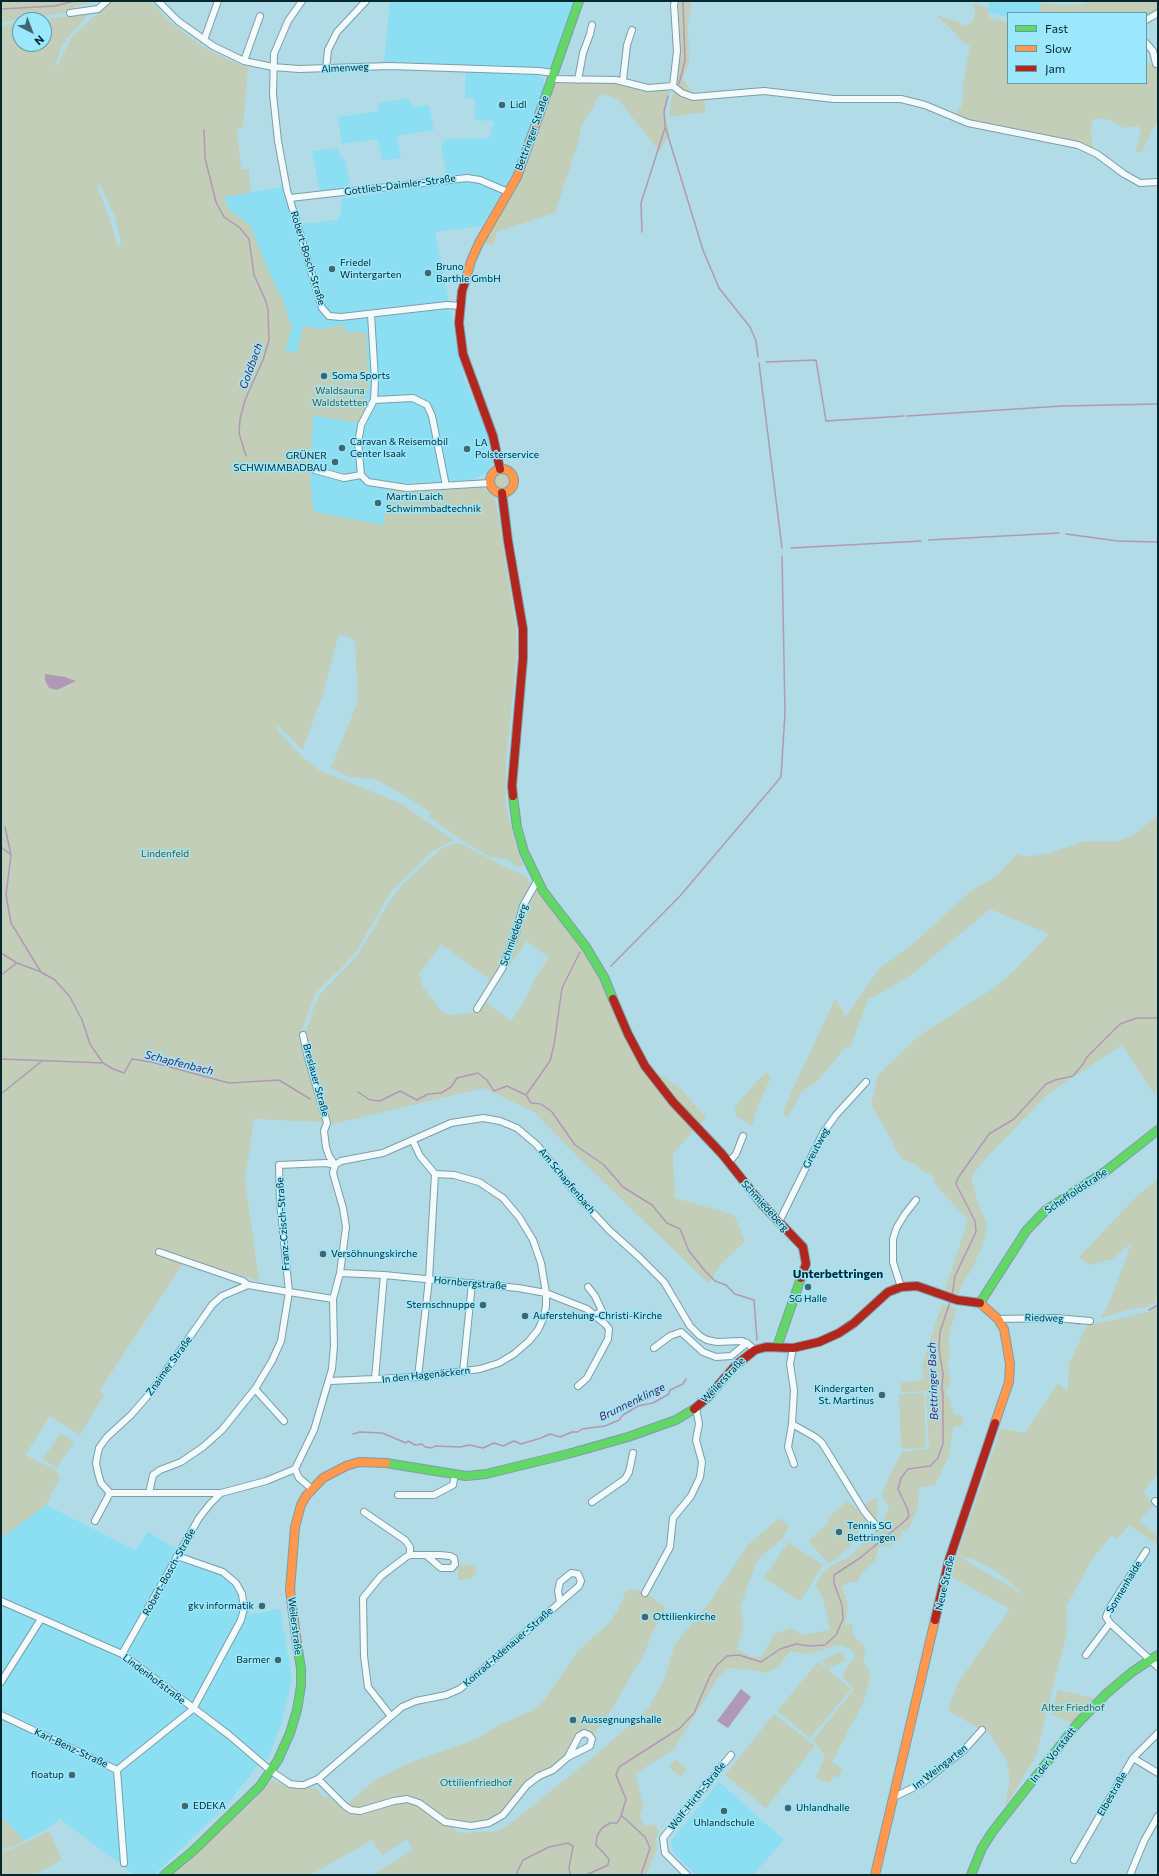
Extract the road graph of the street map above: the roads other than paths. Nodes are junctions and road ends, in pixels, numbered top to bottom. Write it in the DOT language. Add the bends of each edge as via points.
graph roads {
  1 [pos="107,1"];
  2 [pos="158,1"];
  3 [pos="218,1"];
  4 [pos="366,1"];
  5 [pos="579,1"];
  6 [pos="675,1"];
  7 [pos="300,2"];
  8 [pos="70,13"];
  9 [pos="260,16"];
  10 [pos="592,25"];
  11 [pos="632,30"];
  12 [pos="204,40"];
  13 [pos="1147,44"];
  14 [pos="244,60"];
  15 [pos="1156,64"];
  16 [pos="273,67"];
  17 [pos="326,69"];
  18 [pos="552,76"];
  19 [pos="578,80"];
  20 [pos="623,80"];
  21 [pos="673,86"];
  22 [pos="1158,182"];
  23 [pos="508,192"];
  24 [pos="290,198"];
  25 [pos="460,306"];
  26 [pos="371,314"];
  27 [pos="374,400"];
  28 [pos="500,469"];
  29 [pos="314,470"];
  30 [pos="361,475"];
  31 [pos="490,483"];
  32 [pos="446,486"];
  33 [pos="502,493"];
  34 [pos="537,881"];
  35 [pos="477,1009"];
  36 [pos="303,1035"];
  37 [pos="866,1082"];
  38 [pos="1158,1130"];
  39 [pos="743,1136"];
  40 [pos="412,1141"];
  41 [pos="729,1162"];
  42 [pos="336,1165"];
  43 [pos="435,1174"];
  44 [pos="916,1200"];
  45 [pos="779,1222"];
  46 [pos="159,1252"];
  47 [pos="340,1273"];
  48 [pos="384,1275"];
  49 [pos="430,1279"];
  50 [pos="472,1283"];
  51 [pos="248,1285"];
  52 [pos="588,1287"];
  53 [pos="901,1287"];
  54 [pos="289,1292"];
  55 [pos="546,1293"];
  56 [pos="333,1299"];
  57 [pos="980,1303"];
  58 [pos="595,1315"];
  59 [pos="998,1319"];
  60 [pos="1090,1321"];
  61 [pos="747,1343"];
  62 [pos="776,1347"];
  63 [pos="654,1348"];
  64 [pos="793,1348"];
  65 [pos="755,1350"];
  66 [pos="463,1372"];
  67 [pos="418,1377"];
  68 [pos="375,1380"];
  69 [pos="330,1381"];
  70 [pos="578,1386"];
  71 [pos="255,1389"];
  72 [pos="696,1408"];
  73 [pos="284,1421"];
  74 [pos="792,1424"];
  75 [pos="633,1452"];
  76 [pos="794,1464"];
  77 [pos="295,1469"];
  78 [pos="455,1474"];
  79 [pos="312,1489"];
  80 [pos="110,1493"];
  81 [pos="149,1493"];
  82 [pos="221,1493"];
  83 [pos="398,1495"];
  84 [pos="592,1502"];
  85 [pos="364,1512"];
  86 [pos="95,1521"];
  87 [pos="877,1527"];
  88 [pos="1146,1551"];
  89 [pos="410,1555"];
  90 [pos="426,1555"];
  91 [pos="177,1556"];
  92 [pos="645,1593"];
  93 [pos="1,1601"];
  94 [pos="560,1602"];
  95 [pos="41,1619"];
  96 [pos="1110,1623"];
  97 [pos="122,1654"];
  98 [pos="1086,1655"];
  99 [pos="1158,1655"];
  100 [pos="1150,1660"];
  101 [pos="1158,1667"];
  102 [pos="1,1682"];
  103 [pos="193,1709"];
  104 [pos="1,1715"];
  105 [pos="390,1715"];
  106 [pos="982,1730"];
  107 [pos="1158,1733"];
  108 [pos="731,1755"];
  109 [pos="568,1757"];
  110 [pos="1133,1758"];
  111 [pos="117,1770"];
  112 [pos="271,1771"];
  113 [pos="1158,1773"];
  114 [pos="318,1779"];
  115 [pos="894,1798"];
  116 [pos="1158,1816"];
  117 [pos="1074,1860"];
  118 [pos="124,1863"];
  119 [pos="167,1873"];
  120 [pos="873,1873"];
  121 [pos="687,1875"];
  122 [pos="971,1875"];
  123 [pos="1130,1875"];
  1 -- 8 [label="street" via="98,9"];
  2 -- 12 [label="street, Almenweg" via="178,21"];
  3 -- 12 [label="street"];
  4 -- 17 [label="street" via="337,32 328,50"];
  5 -- 18 [label="street, Bettringer Straße"];
  6 -- 21 [label="street" via="677,52"];
  7 -- 16 [label="street, Robert-Bosch-Straße" via="280,36"];
  9 -- 14 [label="street"];
  10 -- 19 [label="street"];
  11 -- 20 [label="street" via="627,45"];
  12 -- 14 [label="street, Almenweg"];
  13 -- 15 [label="street" via="1153,50"];
  14 -- 16 [label="street, Almenweg"];
  16 -- 17 [label="street, Almenweg"];
  16 -- 24 [label="street, Robert-Bosch-Straße" via="278,141"];
  17 -- 18 [label="street, Almenweg" via="390,66 539,71"];
  18 -- 19 [label="street, Almenweg"];
  18 -- 23 [label="street, Bettringer Straße" via="524,160"];
  19 -- 20 [label="street, Almenweg"];
  20 -- 21 [label="street, Almenweg" via="648,88"];
  21 -- 22 [label="street" via="693,97 764,91 834,99 902,99 925,105 968,123 1078,145 1097,154 1140,183"];
  23 -- 24 [label="street, Gottlieb-Daimler-Straße" via="480,180 467,178"];
  23 -- 25 [label="street, Bettringer Straße" via="471,261"];
  24 -- 26 [label="street, Robert-Bosch-Straße" via="325,313 341,317"];
  25 -- 26 [label="street, Robert-Bosch-Straße" via="447,305"];
  25 -- 28 [label="street, Bettringer Straße" via="460,332 466,365 493,436"];
  26 -- 27 [label="street"];
  27 -- 30 [label="street" via="361,425"];
  27 -- 32 [label="street" via="413,398 427,405 432,416"];
  28 -- 31 [label="street" via="491,475"];
  28 -- 33 [label="street" via="510,472 513,482 510,489"];
  29 -- 30 [label="street" via="344,478"];
  30 -- 32 [label="street" via="368,482 392,486"];
  31 -- 32 [label="street"];
  31 -- 33 [label="street" via="495,491"];
  33 -- 34 [label="street, Schmiedeberg" via="523,629 523,658 512,786 524,852"];
  34 -- 35 [label="street, Schmiedeberg" via="523,906 502,969"];
  34 -- 41 [label="street, Schmiedeberg" via="586,947 604,977 635,1050 659,1085"];
  36 -- 42 [label="street, Breslauer Straße" via="327,1123 324,1131 326,1147"];
  37 -- 45 [label="street, Greutweg" via="823,1133"];
  38 -- 57 [label="street, Scheffoldstraße" via="1106,1170 1046,1210 1026,1231"];
  39 -- 41 [label="street" via="736,1154"];
  40 -- 42 [label="street, Am Schapfenbach" via="383,1153 340,1161"];
  40 -- 43 [label="street" via="420,1156"];
  40 -- 61 [label="street, Am Schapfenbach" via="451,1123 468,1119 500,1121 517,1128 537,1145 608,1230 664,1282 690,1326 700,1336 717,1342"];
  41 -- 45 [label="street, Schmiedeberg"];
  42 -- 47 [label="street, Breslauer Straße" via="333,1173 346,1227"];
  42 -- 54 [label="street, Franz-Czisch-Straße" via="279,1165"];
  43 -- 49 [label="street"];
  43 -- 55 [label="street, In den Hagenäckern" via="454,1175 479,1182 491,1188 512,1207 533,1240 541,1263"];
  44 -- 53 [label="street" via="901,1220 893,1239 894,1262"];
  45 -- 62 [label="street, Schmiedeberg" via="803,1247 806,1264"];
  46 -- 51 [label="street" via="243,1280"];
  47 -- 48 [label="street, Hornbergstraße"];
  47 -- 56 [label="street, Breslauer Straße"];
  48 -- 49 [label="street, Hornbergstraße"];
  48 -- 68 [label="street"];
  49 -- 50 [label="street, Hornbergstraße"];
  49 -- 67 [label="street"];
  50 -- 55 [label="street, Hornbergstraße"];
  50 -- 66 [label="street"];
  51 -- 54 [label="street"];
  51 -- 80 [label="street, Znaimer Straße" via="222,1296 212,1306 152,1392 102,1444 96,1463 101,1483"];
  52 -- 58 [label="street" via="602,1311"];
  53 -- 57 [label="street, Weilerstraße" via="917,1286 957,1300"];
  53 -- 64 [label="street, Weilerstraße" via="888,1292 839,1333 819,1342"];
  54 -- 56 [label="street"];
  54 -- 71 [label="street" via="281,1341"];
  55 -- 58 [label="street, Hornbergstraße" via="567,1300"];
  55 -- 66 [label="street, In den Hagenäckern" via="544,1317 529,1342 499,1363"];
  56 -- 69 [label="street, Breslauer Straße" via="334,1346"];
  57 -- 59 [label="street, Neue Straße"];
  58 -- 70 [label="street, Hornbergstraße" via="609,1329 608,1339 587,1378"];
  59 -- 60 [label="street, Riedweg" via="1056,1318"];
  59 -- 115 [label="street, Neue Straße" via="1008,1341 1009,1382 949,1560"];
  61 -- 63 [label="street" via="730,1356 716,1357 703,1352 681,1332 670,1336"];
  61 -- 65 [label="street"];
  62 -- 64 [label="street, Weilerstraße"];
  62 -- 65 [label="street, Weilerstraße"];
  64 -- 74 [label="street" via="790,1364 794,1380"];
  65 -- 72 [label="street, Weilerstraße" via="736,1365"];
  66 -- 67 [label="street, In den Hagenäckern"];
  67 -- 68 [label="street, In den Hagenäckern"];
  68 -- 69 [label="street, In den Hagenäckern"];
  69 -- 77 [label="street, Breslauer Straße" via="314,1430"];
  71 -- 73 [label="street"];
  71 -- 81 [label="street" via="222,1430 203,1447 181,1462 153,1475"];
  72 -- 78 [label="street, Weilerstraße" via="656,1428 568,1454 486,1474"];
  72 -- 92 [label="street" via="699,1424 696,1440 702,1462 700,1477 691,1496 673,1518 670,1547"];
  74 -- 76 [label="street" via="788,1447"];
  74 -- 87 [label="street" via="822,1443 864,1511"];
  75 -- 84 [label="street" via="631,1467 625,1479"];
  77 -- 79 [label="street" via="299,1478"];
  77 -- 82 [label="street" via="266,1481"];
  78 -- 79 [label="street, Weilerstraße" via="396,1464 359,1462 334,1471"];
  78 -- 83 [label="street" via="453,1486 434,1495"];
  79 -- 112 [label="street, Weilerstraße" via="302,1505 295,1527 291,1568 292,1613 301,1668 299,1701 290,1733"];
  80 -- 81 [label="street"];
  80 -- 86 [label="street"];
  81 -- 82 [label="street"];
  82 -- 91 [label="street, Robert-Bosch-Straße" via="199,1518"];
  85 -- 89 [label="street" via="405,1540 410,1547"];
  88 -- 96 [label="street, Sonnenhalde" via="1109,1609 1106,1617"];
  89 -- 90 [label="street"];
  89 -- 105 [label="street" via="385,1572 363,1598 364,1656 368,1687"];
  91 -- 97 [label="street, Robert-Bosch-Straße"];
  91 -- 103 [label="street" via="223,1572 236,1583 242,1594 244,1609 241,1620"];
  93 -- 95 [label="street, Lindenhofstraße"];
  94 -- 94 [label="street, Konrad-Adenauer-Straße" via="580,1584 578,1574 571,1573 560,1582"];
  94 -- 105 [label="street, Konrad-Adenauer-Straße" via="460,1689 446,1695 416,1701"];
  95 -- 97 [label="street, Lindenhofstraße"];
  95 -- 102 [label="street"];
  96 -- 98 [label="street, Sonnenhalde"];
  96 -- 100 [label="street, Sonnenhalde"];
  97 -- 103 [label="street, Lindenhofstraße"];
  99 -- 100 [label="street, In der Vorstadt"];
  100 -- 101 [label="street, Sonnenhalde"];
  100 -- 122 [label="street, In der Vorstadt" via="1106,1694 1077,1724 993,1831 982,1848"];
  103 -- 111 [label="street, Karl-Benz-Straße"];
  103 -- 112 [label="street, Lindenhofstraße" via="229,1735"];
  104 -- 111 [label="street, Karl-Benz-Straße"];
  105 -- 114 [label="street, Konrad-Adenauer-Straße"];
  106 -- 115 [label="street, Im Weingarten" via="964,1750 921,1784"];
  107 -- 110 [label="street, Elbestraße"];
  108 -- 121 [label="street, Wolf-Hirth-Straße" via="663,1838 666,1853"];
  109 -- 114 [label="street" via="553,1770 527,1785 498,1819 480,1825 462,1826 445,1822 419,1803 407,1800 394,1800 355,1811 345,1806"];
  110 -- 113 [label="street"];
  110 -- 117 [label="street, Elbestraße"];
  111 -- 118 [label="street"];
  112 -- 114 [label="street, Konrad-Adenauer-Straße" via="290,1784 304,1785"];
  112 -- 119 [label="street, Weilerstraße" via="250,1796"];
  115 -- 120 [label="street, Neue Straße"];
  116 -- 123 [label="street"];
}
